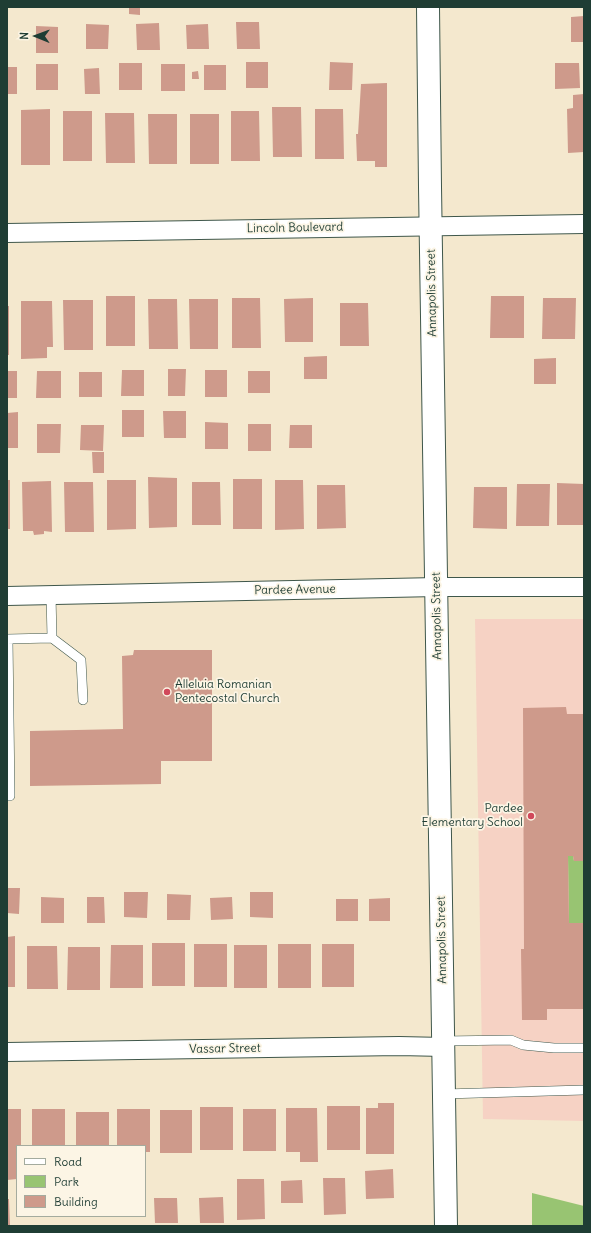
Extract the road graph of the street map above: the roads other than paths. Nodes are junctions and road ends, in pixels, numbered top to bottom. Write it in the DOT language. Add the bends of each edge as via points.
graph roads {
  1 [pos="428,7"];
  2 [pos="584,224"];
  3 [pos="431,225"];
  4 [pos="7,233"];
  5 [pos="437,587"];
  6 [pos="584,587"];
  7 [pos="51,595"];
  8 [pos="7,596"];
  9 [pos="52,638"];
  10 [pos="8,639"];
  11 [pos="83,700"];
  12 [pos="7,796"];
  13 [pos="444,1044"];
  14 [pos="584,1048"];
  15 [pos="7,1052"];
  16 [pos="584,1090"];
  17 [pos="444,1094"];
  18 [pos="446,1226"];
  1 -- 3 [label="street, Annapolis Street"];
  2 -- 3 [label="street, Lincoln Boulevard"];
  3 -- 4 [label="street, Lincoln Boulevard"];
  3 -- 5 [label="street, Annapolis Street"];
  5 -- 6 [label="street, Pardee Avenue"];
  5 -- 7 [label="street, Pardee Avenue"];
  5 -- 13 [label="street, Annapolis Street"];
  7 -- 8 [label="street, Pardee Avenue"];
  7 -- 9 [label="lane"];
  9 -- 10 [label="lane"];
  9 -- 11 [label="lane" via="81,660"];
  10 -- 12 [label="lane" via="10,796"];
  13 -- 14 [label="lane" via="511,1040 523,1045"];
  13 -- 15 [label="street, Vassar Street"];
  13 -- 17 [label="street, Annapolis Street"];
  16 -- 17 [label="lane"];
  17 -- 18 [label="street, Annapolis Street"];
}
